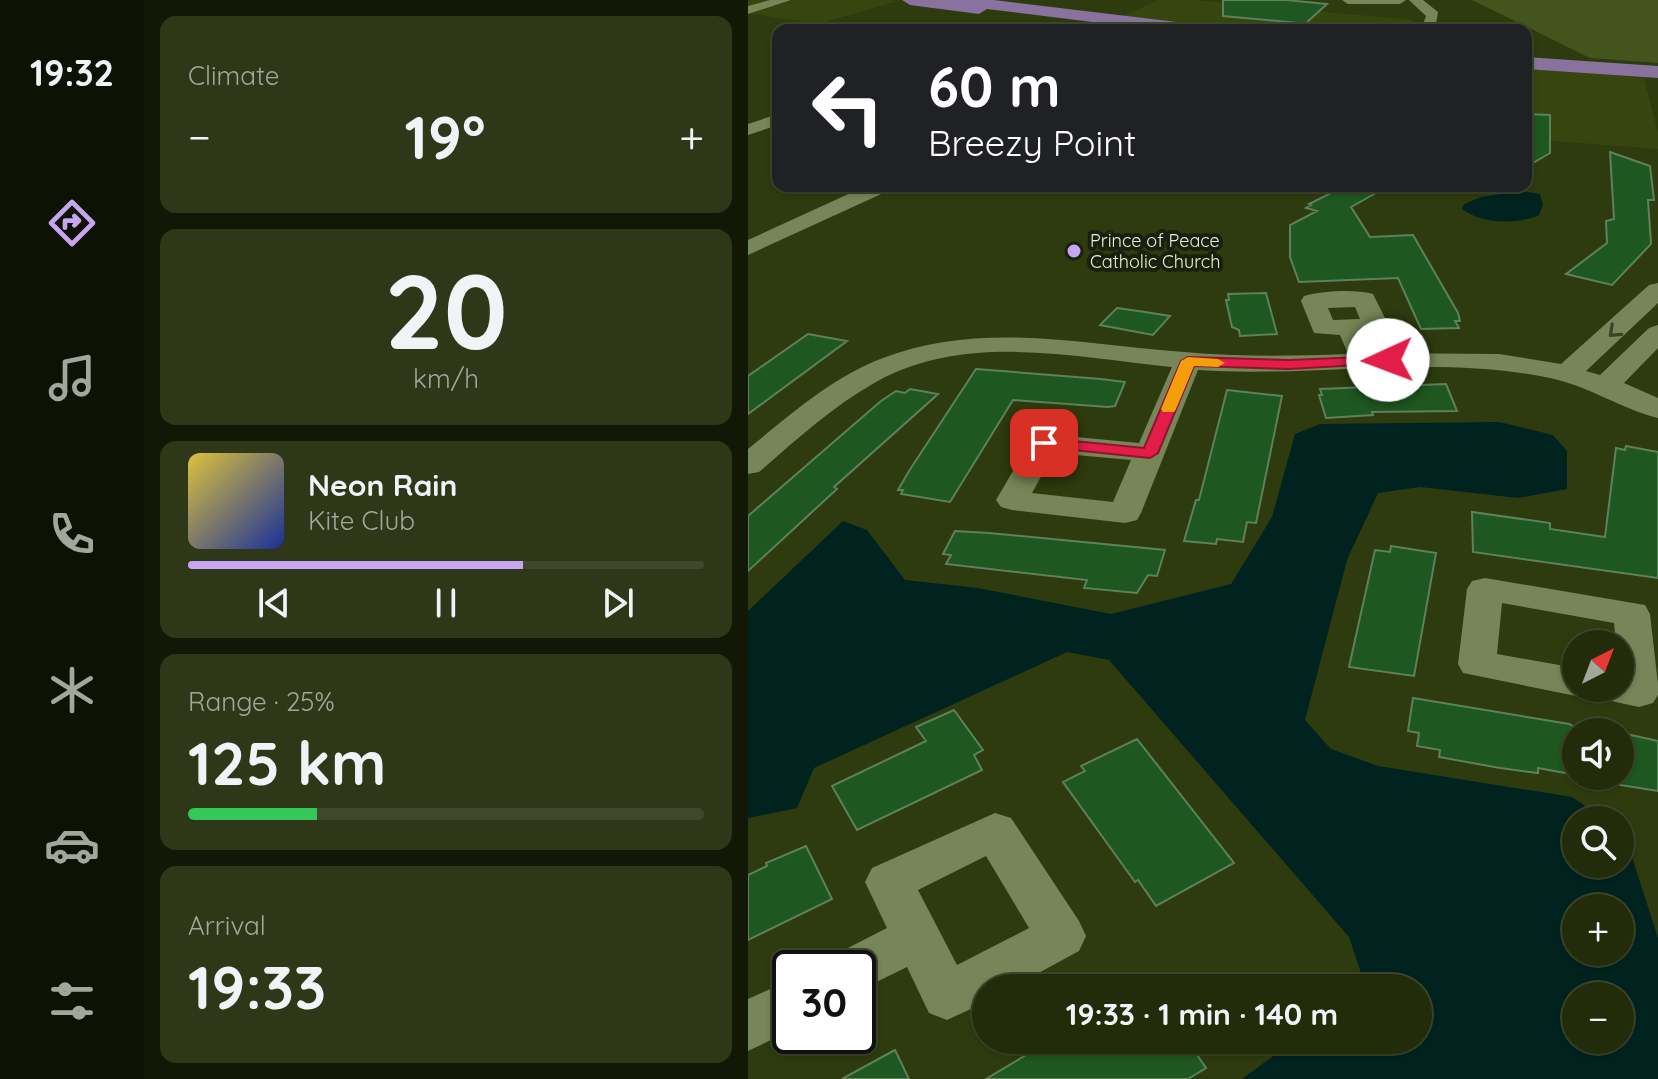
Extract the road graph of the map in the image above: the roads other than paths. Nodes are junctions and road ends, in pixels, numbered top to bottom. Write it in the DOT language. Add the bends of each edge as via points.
graph roads {
  1 [pos="785,0"];
  2 [pos="910,0"];
  3 [pos="951,0"];
  4 [pos="1348,0"];
  5 [pos="1400,0"];
  6 [pos="1415,0"];
  7 [pos="748,10"];
  8 [pos="1114,24"];
  9 [pos="1121,24"];
  10 [pos="1430,24"];
  11 [pos="1532,60"];
  12 [pos="1532,61"];
  13 [pos="1658,73"];
  14 [pos="772,121"];
  15 [pos="748,130"];
  16 [pos="870,192"];
  17 [pos="748,248"];
  18 [pos="1658,290"];
  19 [pos="1350,327"];
  20 [pos="1658,333"];
  21 [pos="1188,361"];
  22 [pos="1364,361"];
  23 [pos="1569,372"];
  24 [pos="1606,385"];
  25 [pos="1658,409"];
  26 [pos="755,452"];
  27 [pos="1150,453"];
  28 [pos="1648,652"];
  29 [pos="1562,679"];
  30 [pos="1634,692"];
  31 [pos="917,937"];
  32 [pos="876,959"];
  33 [pos="772,1013"];
  34 [pos="748,1026"];
  1 -- 7 [label="street"];
  2 -- 8 [label="main road"];
  3 -- 9 [label="main road"];
  4 -- 5 [label="street"];
  6 -- 10 [label="street" via="1433,15"];
  11 -- 13 [label="main road" via="1618,63"];
  12 -- 13 [label="main road"];
  14 -- 15 [label="street"];
  16 -- 17 [label="street"];
  18 -- 23 [label="street, one-way"];
  19 -- 22 [label="street"];
  20 -- 24 [label="street"];
  21 -- 22 [label="street"];
  21 -- 26 [label="street" via="1027,342 943,349 862,378"];
  21 -- 27 [label="street"];
  22 -- 23 [label="street" via="1464,358"];
  23 -- 24 [label="street"];
  24 -- 25 [label="street"];
  28 -- 29 [label="street" via="1632,614 1485,589 1477,664"];
  28 -- 30 [label="street" via="1639,693"];
  31 -- 32 [label="street"];
  33 -- 34 [label="street"];
}
